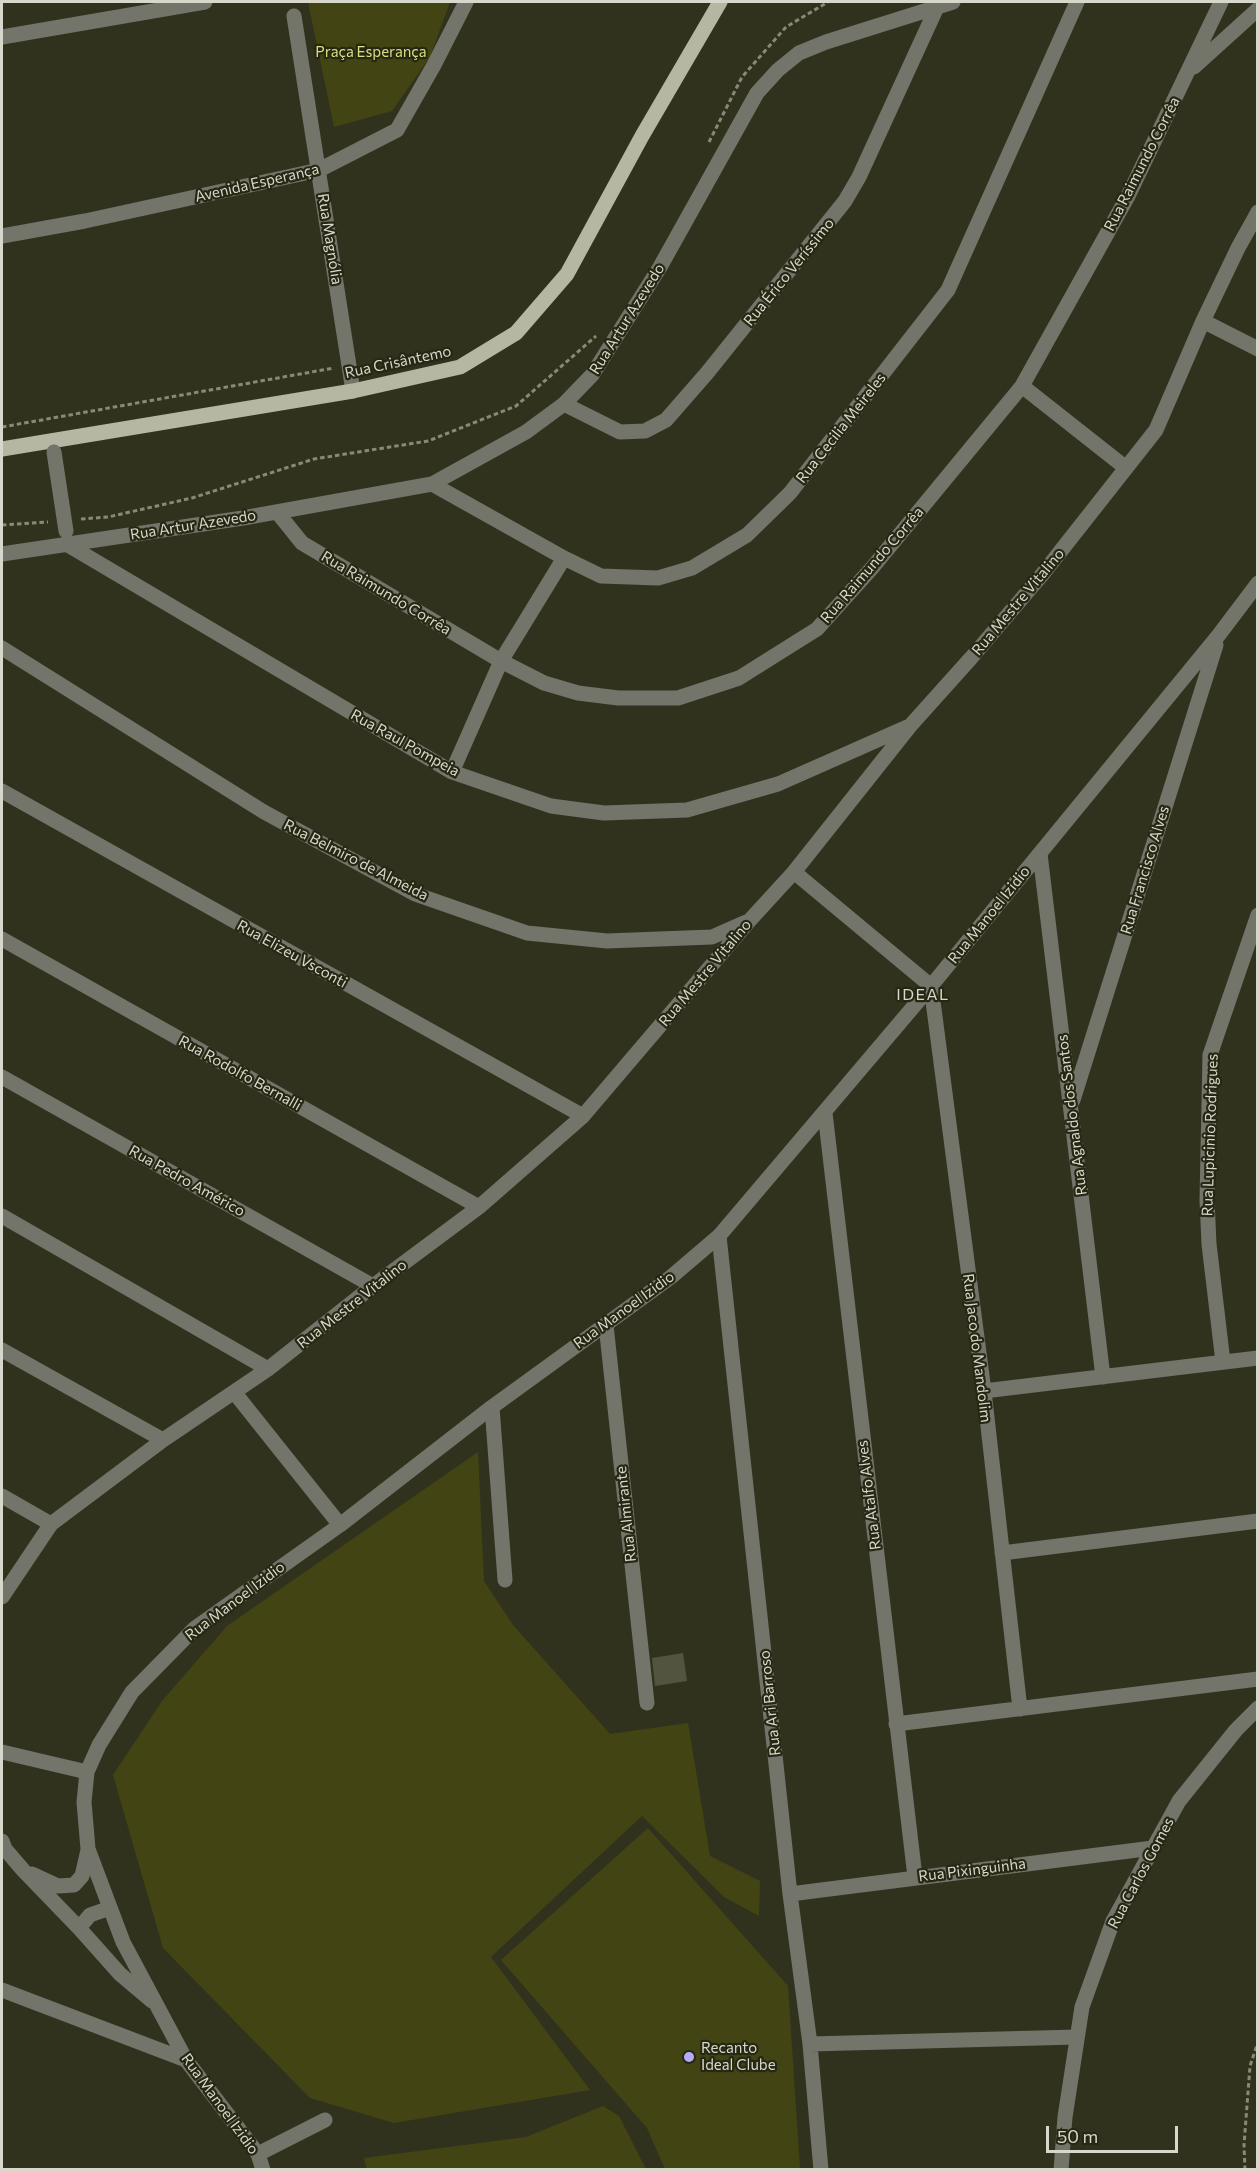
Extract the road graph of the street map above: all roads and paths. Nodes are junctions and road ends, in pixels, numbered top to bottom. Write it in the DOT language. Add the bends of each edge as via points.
graph roads {
  1 [pos="205,2"];
  2 [pos="466,2"];
  3 [pos="720,2"];
  4 [pos="828,2"];
  5 [pos="953,2"];
  6 [pos="1077,2"];
  7 [pos="1221,2"];
  8 [pos="937,7"];
  9 [pos="1257,9"];
  10 [pos="294,15"];
  11 [pos="2,38"];
  12 [pos="1188,73"];
  13 [pos="707,146"];
  14 [pos="319,170"];
  15 [pos="1257,212"];
  16 [pos="2,236"];
  17 [pos="1203,321"];
  18 [pos="600,333"];
  19 [pos="1257,349"];
  20 [pos="349,366"];
  21 [pos="1022,386"];
  22 [pos="353,391"];
  23 [pos="564,404"];
  24 [pos="2,427"];
  25 [pos="53,446"];
  26 [pos="2,450"];
  27 [pos="1126,468"];
  28 [pos="432,484"];
  29 [pos="277,512"];
  30 [pos="49,522"];
  31 [pos="2,525"];
  32 [pos="68,532"];
  33 [pos="2,554"];
  34 [pos="564,558"];
  35 [pos="1257,583"];
  36 [pos="1218,636"];
  37 [pos="2,648"];
  38 [pos="501,661"];
  39 [pos="910,726"];
  40 [pos="452,772"];
  41 [pos="2,791"];
  42 [pos="1040,854"];
  43 [pos="794,872"];
  44 [pos="1257,915"];
  45 [pos="750,920"];
  46 [pos="2,939"];
  47 [pos="930,987"];
  48 [pos="2,1077"];
  49 [pos="1071,1104"];
  50 [pos="825,1113"];
  51 [pos="583,1116"];
  52 [pos="479,1207"];
  53 [pos="2,1216"];
  54 [pos="719,1236"];
  55 [pos="374,1286"];
  56 [pos="606,1325"];
  57 [pos="2,1350"];
  58 [pos="1257,1358"];
  59 [pos="1223,1362"];
  60 [pos="268,1369"];
  61 [pos="1103,1377"];
  62 [pos="984,1391"];
  63 [pos="234,1392"];
  64 [pos="492,1407"];
  65 [pos="163,1440"];
  66 [pos="2,1496"];
  67 [pos="1257,1521"];
  68 [pos="51,1524"];
  69 [pos="340,1525"];
  70 [pos="1002,1553"];
  71 [pos="506,1580"];
  72 [pos="2,1597"];
  73 [pos="1257,1679"];
  74 [pos="647,1703"];
  75 [pos="1257,1708"];
  76 [pos="1020,1709"];
  77 [pos="896,1724"];
  78 [pos="2,1752"];
  79 [pos="87,1772"];
  80 [pos="2,1841"];
  81 [pos="1153,1848"];
  82 [pos="88,1849"];
  83 [pos="2,1861"];
  84 [pos="23,1870"];
  85 [pos="915,1877"];
  86 [pos="790,1894"];
  87 [pos="110,1908"];
  88 [pos="79,1928"];
  89 [pos="2,1990"];
  90 [pos="159,2007"];
  91 [pos="1077,2037"];
  92 [pos="1257,2042"];
  93 [pos="810,2044"];
  94 [pos="186,2060"];
  95 [pos="325,2120"];
  96 [pos="258,2154"];
  97 [pos="263,2169"];
  98 [pos="821,2169"];
  99 [pos="1060,2169"];
  100 [pos="1245,2169"];
  1 -- 11 [label="street"];
  2 -- 14 [label="street, Avenida Esperança" via="397,130"];
  3 -- 22 [label="main road, Rua Crisântemo" via="567,274 516,333 460,368"];
  4 -- 13 [label="path" via="786,27 742,77"];
  5 -- 8 [label="street, Rua Artur Azevedo"];
  6 -- 34 [label="street, Rua Cecilia Meireles" via="948,290 790,493 747,535 692,568 657,578 601,576"];
  7 -- 12 [label="street, Rua Raimundo Corrêa"];
  8 -- 23 [label="street, Rua Artur Azevedo" via="825,42 799,53 778,70 757,93 660,267 592,375"];
  8 -- 23 [label="street, Rua Érico Veríssimo" via="845,201 666,420 645,431 620,432"];
  9 -- 12 [label="street, Rua Raimundo Corrêa"];
  10 -- 14 [label="street, Rua Magnólia"];
  12 -- 21 [label="street, Rua Raimundo Corrêa" via="1128,196"];
  14 -- 16 [label="street, Avenida Esperança"];
  14 -- 20 [label="street, Rua Magnólia"];
  15 -- 17 [label="street, Rua Mestre Vitalino"];
  17 -- 19 [label="street"];
  17 -- 27 [label="street, Rua Mestre Vitalino" via="1156,430"];
  18 -- 32 [label="path" via="516,406 428,441 314,459 192,498 108,517"];
  20 -- 22 [label="street, Rua Magnólia"];
  20 -- 24 [label="path"];
  21 -- 27 [label="street"];
  21 -- 38 [label="street, Rua Raimundo Corrêa" via="817,629 740,678 678,698 618,698 578,693 544,683"];
  22 -- 25 [label="main road, Rua Crisântemo"];
  23 -- 28 [label="street, Rua Artur Azevedo" via="526,432"];
  25 -- 26 [label="main road, Rua Crisântemo"];
  25 -- 32 [label="street, bridge"];
  27 -- 39 [label="street, Rua Mestre Vitalino" via="1041,576"];
  28 -- 29 [label="street, Rua Artur Azevedo"];
  28 -- 34 [label="street, Rua Cecilia Meireles"];
  29 -- 32 [label="street, Rua Artur Azevedo"];
  29 -- 38 [label="street, Rua Raimundo Corrêa" via="302,543"];
  30 -- 31 [label="path"];
  32 -- 33 [label="street, Rua Artur Azevedo"];
  32 -- 40 [label="street, Rua Raul Pompeia"];
  34 -- 38 [label="street"];
  35 -- 36 [label="street, Rua Manoel Izidio"];
  36 -- 42 [label="street, Rua Manoel Izidio"];
  36 -- 49 [label="street, Rua Francisco Alves"];
  37 -- 45 [label="street, Rua Belmiro de Almeida" via="264,812 415,894 527,933 607,941 712,937"];
  38 -- 40 [label="street"];
  39 -- 40 [label="street, Rua Raul Pompeia" via="778,784 687,810 604,813 551,806"];
  39 -- 43 [label="street, Rua Mestre Vitalino"];
  41 -- 51 [label="street, Rua Elizeu Vsconti"];
  42 -- 47 [label="street, Rua Manoel Izidio"];
  42 -- 49 [label="street, Rua Agnaldo dos Santos"];
  43 -- 45 [label="street, Rua Mestre Vitalino"];
  43 -- 47 [label="street"];
  44 -- 59 [label="street, Rua Lupicinio Rodrigues" via="1210,1055 1207,1200"];
  45 -- 51 [label="street, Rua Mestre Vitalino"];
  46 -- 52 [label="street, Rua Rodolfo Bernalli"];
  47 -- 50 [label="street, Rua Manoel Izidio"];
  47 -- 62 [label="street, Rua Jaco do Mandolim"];
  48 -- 55 [label="street, Rua Pedro Américo"];
  49 -- 61 [label="street, Rua Agnaldo dos Santos"];
  50 -- 54 [label="street, Rua Manoel Izidio"];
  50 -- 77 [label="street, Rua Atalfo Alves"];
  51 -- 52 [label="street, Rua Mestre Vitalino"];
  52 -- 55 [label="street, Rua Mestre Vitalino"];
  53 -- 60 [label="street"];
  54 -- 56 [label="street, Rua Manoel Izidio"];
  54 -- 86 [label="street, Rua Ari Barroso"];
  55 -- 60 [label="street, Rua Mestre Vitalino"];
  56 -- 64 [label="street, Rua Manoel Izidio"];
  56 -- 74 [label="street, Rua Almirante"];
  57 -- 65 [label="street"];
  58 -- 59 [label="street"];
  59 -- 61 [label="street"];
  60 -- 63 [label="street, Rua Mestre Vitalino"];
  61 -- 62 [label="street"];
  62 -- 70 [label="street, Rua Jaco do Mandolim"];
  63 -- 65 [label="street, Rua Mestre Vitalino"];
  63 -- 69 [label="street"];
  64 -- 69 [label="street, Rua Manoel Izidio"];
  64 -- 71 [label="street"];
  65 -- 68 [label="street, Rua Mestre Vitalino"];
  66 -- 68 [label="street"];
  67 -- 70 [label="street"];
  68 -- 72 [label="street, Rua Mestre Vitalino"];
  69 -- 79 [label="street, Rua Manoel Izidio" via="195,1628 132,1692"];
  70 -- 76 [label="street, Rua Jaco do Mandolim"];
  73 -- 76 [label="street"];
  75 -- 81 [label="street, Rua Carlos Gomes" via="1179,1801"];
  76 -- 77 [label="street"];
  77 -- 85 [label="street, Rua Atalfo Alves"];
  78 -- 79 [label="street"];
  79 -- 82 [label="street, Rua Manoel Izidio" via="84,1802"];
  80 -- 84 [label="street"];
  81 -- 85 [label="street, Rua Pixinguinha"];
  81 -- 91 [label="street, Rua Carlos Gomes" via="1113,1921 1082,2007"];
  82 -- 84 [label="street" via="82,1876 74,1885 58,1886"];
  82 -- 87 [label="street, Rua Manoel Izidio"];
  83 -- 84 [label="street"];
  84 -- 88 [label="street, Rua Manoel Izidio"];
  85 -- 86 [label="street, Rua Pixinguinha"];
  86 -- 93 [label="street, Rua Ari Barroso"];
  87 -- 88 [label="street" via="90,1915"];
  87 -- 90 [label="street, Rua Manoel Izidio" via="123,1942"];
  88 -- 90 [label="street, Rua Manoel Izidio" via="120,1974"];
  89 -- 94 [label="street"];
  90 -- 94 [label="street, Rua Manoel Izidio"];
  91 -- 93 [label="street"];
  91 -- 99 [label="street, Rua Carlos Gomes"];
  92 -- 100 [label="path" via="1250,2066"];
  93 -- 98 [label="street, Rua Ari Barroso"];
  94 -- 96 [label="street, Rua Manoel Izidio"];
  95 -- 96 [label="street"];
  96 -- 97 [label="street, Rua Manoel Izidio"];
}
